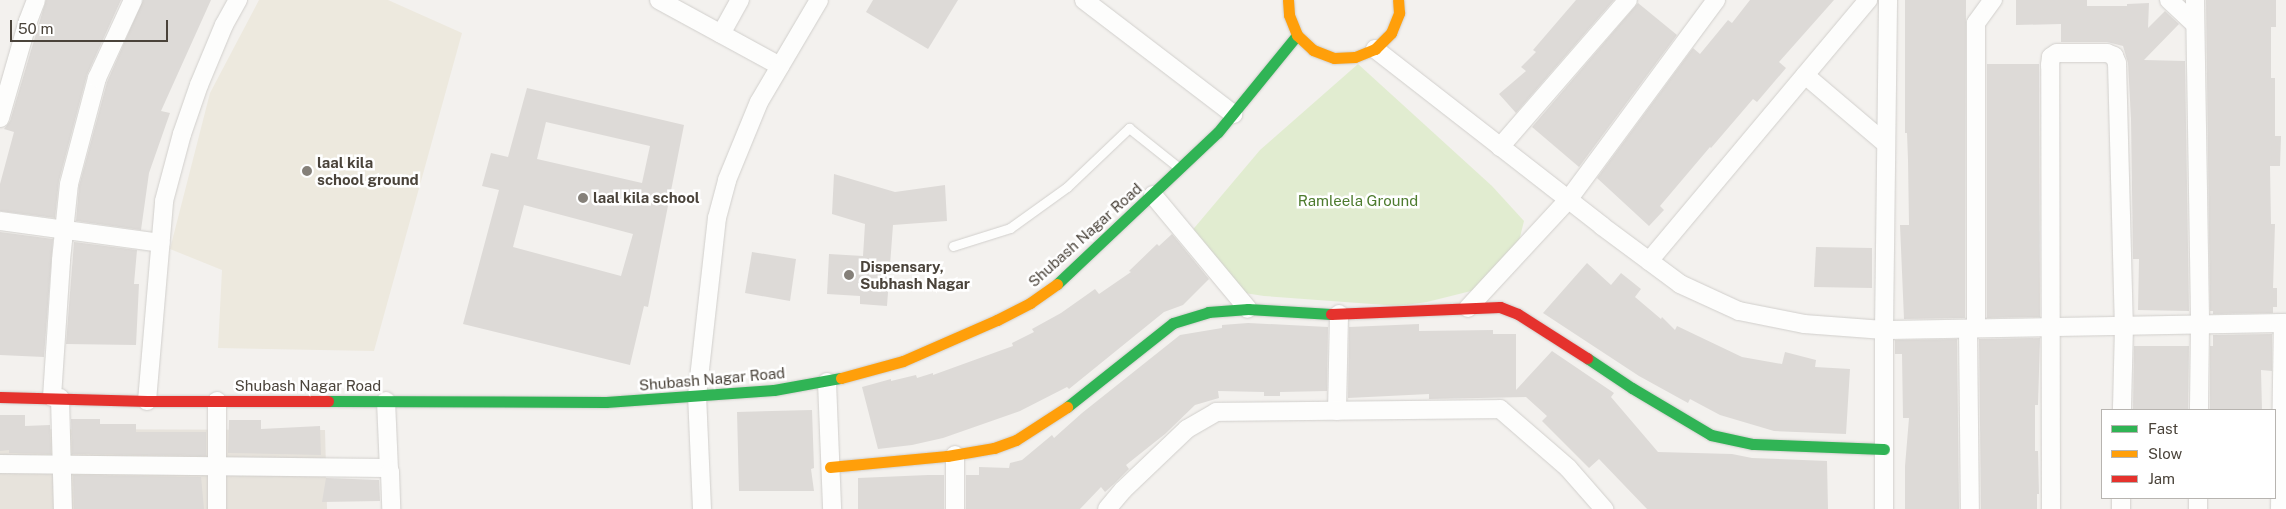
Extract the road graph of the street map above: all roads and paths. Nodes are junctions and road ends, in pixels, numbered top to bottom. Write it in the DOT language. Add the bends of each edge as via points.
graph roads {
  1 [pos="36,0"];
  2 [pos="133,0"];
  3 [pos="238,0"];
  4 [pos="660,0"];
  5 [pos="740,0"];
  6 [pos="819,0"];
  7 [pos="1084,0"];
  8 [pos="1288,0"];
  9 [pos="1398,0"];
  10 [pos="1628,0"];
  11 [pos="1716,0"];
  12 [pos="1849,0"];
  13 [pos="1868,0"];
  14 [pos="1888,0"];
  15 [pos="1993,0"];
  16 [pos="2169,0"];
  17 [pos="2195,0"];
  18 [pos="1851,20"];
  19 [pos="2195,24"];
  20 [pos="722,34"];
  21 [pos="1297,35"];
  22 [pos="1375,49"];
  23 [pos="780,66"];
  24 [pos="1804,75"];
  25 [pos="1233,114"];
  26 [pos="0,118"];
  27 [pos="1886,144"];
  28 [pos="1500,146"];
  29 [pos="1180,169"];
  30 [pos="1153,195"];
  31 [pos="1568,200"];
  32 [pos="0,221"];
  33 [pos="64,228"];
  34 [pos="161,243"];
  35 [pos="953,246"];
  36 [pos="1649,261"];
  37 [pos="1248,308"];
  38 [pos="1468,308"];
  39 [pos="1339,314"];
  40 [pos="2284,324"];
  41 [pos="2200,325"];
  42 [pos="2124,326"];
  43 [pos="2051,327"];
  44 [pos="1972,329"];
  45 [pos="1884,330"];
  46 [pos="827,382"];
  47 [pos="697,396"];
  48 [pos="0,397"];
  49 [pos="56,398"];
  50 [pos="147,400"];
  51 [pos="217,401"];
  52 [pos="386,401"];
  53 [pos="2122,409"];
  54 [pos="2199,409"];
  55 [pos="1337,411"];
  56 [pos="1884,449"];
  57 [pos="954,455"];
  58 [pos="0,464"];
  59 [pos="62,464"];
  60 [pos="218,466"];
  61 [pos="830,467"];
  62 [pos="389,469"];
  63 [pos="63,509"];
  64 [pos="217,509"];
  65 [pos="391,509"];
  66 [pos="702,509"];
  67 [pos="832,509"];
  68 [pos="955,509"];
  69 [pos="1107,509"];
  70 [pos="1604,509"];
  71 [pos="1884,509"];
  72 [pos="1970,509"];
  73 [pos="2051,509"];
  74 [pos="2280,509"];
  1 -- 26 [label="street"];
  2 -- 33 [label="street" via="96,78 70,184"];
  3 -- 34 [label="street" via="210,59 182,134 164,200"];
  4 -- 20 [label="street"];
  5 -- 20 [label="street"];
  6 -- 23 [label="street"];
  7 -- 25 [label="street"];
  8 -- 21 [label="street" via="1289,15"];
  9 -- 22 [label="street" via="1399,13 1391,33"];
  10 -- 28 [label="street"];
  11 -- 31 [label="street"];
  12 -- 18 [label="street"];
  13 -- 18 [label="street"];
  14 -- 27 [label="street"];
  15 -- 44 [label="street" via="1976,23"];
  16 -- 19 [label="street"];
  17 -- 19 [label="street"];
  18 -- 24 [label="street"];
  19 -- 41 [label="street"];
  20 -- 23 [label="street"];
  21 -- 22 [label="street" via="1313,50 1334,58 1355,57"];
  21 -- 25 [label="street, Shubash Nagar Road"];
  22 -- 28 [label="street"];
  23 -- 47 [label="street" via="759,102 727,180 718,218"];
  24 -- 27 [label="street"];
  24 -- 36 [label="street"];
  25 -- 29 [label="street, Shubash Nagar Road"];
  27 -- 45 [label="street"];
  28 -- 31 [label="street"];
  29 -- 30 [label="street, Shubash Nagar Road"];
  29 -- 35 [label="lane" via="1129,128 1067,187 1010,228"];
  30 -- 37 [label="street"];
  30 -- 46 [label="street, Shubash Nagar Road" via="1055,286 1030,303 928,352"];
  31 -- 36 [label="street"];
  31 -- 38 [label="street"];
  32 -- 33 [label="street"];
  33 -- 34 [label="street"];
  33 -- 49 [label="street"];
  34 -- 50 [label="street"];
  36 -- 45 [label="street" via="1680,284 1739,311 1804,324"];
  37 -- 39 [label="street"];
  37 -- 57 [label="street" via="1208,312 1173,323 1120,367 1034,430 994,448"];
  38 -- 39 [label="street"];
  38 -- 56 [label="street" via="1500,307 1518,314 1711,435 1753,444"];
  39 -- 55 [label="street"];
  40 -- 41 [label="street"];
  40 -- 74 [label="street"];
  41 -- 42 [label="street"];
  41 -- 54 [label="street"];
  42 -- 43 [label="street"];
  42 -- 43 [label="street" via="2116,62 2114,56 2107,53 2057,53 2051,57 2050,65"];
  42 -- 53 [label="street"];
  43 -- 44 [label="street"];
  43 -- 73 [label="street"];
  44 -- 45 [label="street"];
  44 -- 72 [label="street"];
  45 -- 56 [label="street"];
  46 -- 47 [label="street, Shubash Nagar Road"];
  46 -- 61 [label="street"];
  47 -- 52 [label="street, Shubash Nagar Road" via="606,402"];
  47 -- 66 [label="street"];
  48 -- 49 [label="street, Shubash Nagar Road"];
  49 -- 50 [label="street, Shubash Nagar Road"];
  49 -- 59 [label="street"];
  50 -- 51 [label="street, Shubash Nagar Road"];
  51 -- 52 [label="street, Shubash Nagar Road"];
  51 -- 60 [label="street"];
  52 -- 62 [label="street"];
  55 -- 69 [label="street" via="1216,412 1187,430"];
  55 -- 70 [label="street" via="1500,409 1568,468"];
  56 -- 71 [label="street"];
  57 -- 61 [label="street"];
  57 -- 68 [label="street"];
  58 -- 59 [label="street"];
  59 -- 60 [label="street"];
  59 -- 63 [label="street"];
  60 -- 62 [label="street"];
  60 -- 64 [label="street"];
  61 -- 67 [label="street"];
  62 -- 65 [label="street"];
}
